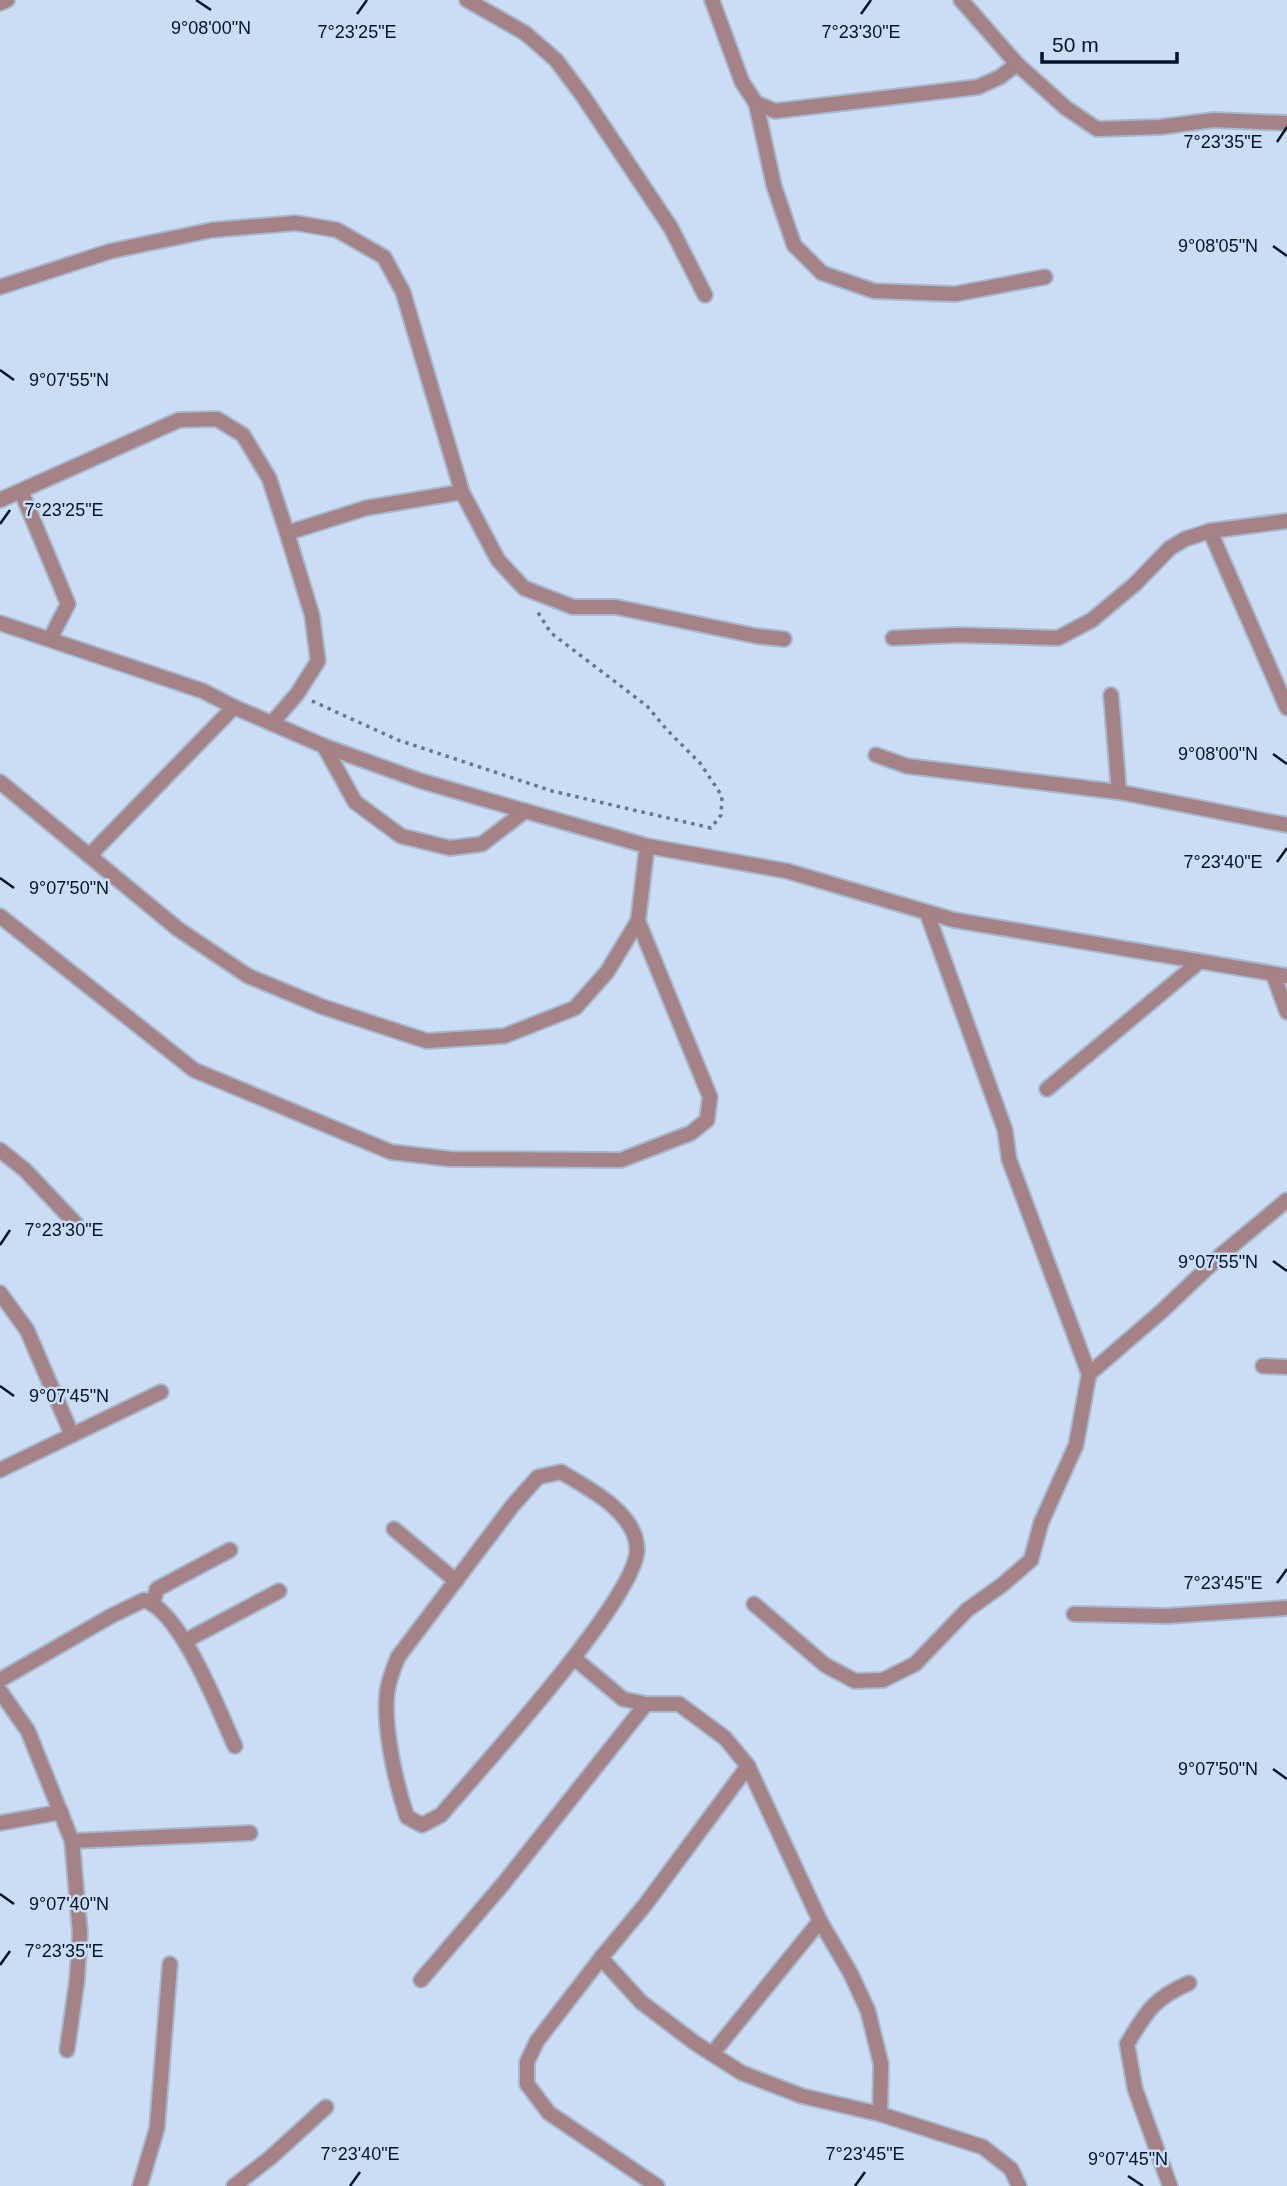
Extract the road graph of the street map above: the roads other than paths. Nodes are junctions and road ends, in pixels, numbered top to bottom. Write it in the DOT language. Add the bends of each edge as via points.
graph roads {
  1 [pos="6,0"];
  2 [pos="467,0"];
  3 [pos="712,0"];
  4 [pos="961,0"];
  5 [pos="0,3"];
  6 [pos="1017,64"];
  7 [pos="756,103"];
  8 [pos="1287,123"];
  9 [pos="1045,277"];
  10 [pos="0,287"];
  11 [pos="705,295"];
  12 [pos="21,491"];
  13 [pos="462,492"];
  14 [pos="0,500"];
  15 [pos="1287,520"];
  16 [pos="1210,531"];
  17 [pos="287,533"];
  18 [pos="0,623"];
  19 [pos="893,638"];
  20 [pos="50,639"];
  21 [pos="783,639"];
  22 [pos="1111,695"];
  23 [pos="234,707"];
  24 [pos="1287,708"];
  25 [pos="272,723"];
  26 [pos="324,746"];
  27 [pos="876,755"];
  28 [pos="0,782"];
  29 [pos="1119,792"];
  30 [pos="525,811"];
  31 [pos="1287,825"];
  32 [pos="647,846"];
  33 [pos="89,856"];
  34 [pos="927,913"];
  35 [pos="0,916"];
  36 [pos="638,921"];
  37 [pos="1199,962"];
  38 [pos="1280,975"];
  39 [pos="1287,1012"];
  40 [pos="1048,1088"];
  41 [pos="0,1150"];
  42 [pos="1287,1200"];
  43 [pos="76,1224"];
  44 [pos="0,1293"];
  45 [pos="1263,1366"];
  46 [pos="1287,1367"];
  47 [pos="1089,1374"];
  48 [pos="161,1392"];
  49 [pos="72,1435"];
  50 [pos="0,1471"];
  51 [pos="394,1529"];
  52 [pos="230,1550"];
  53 [pos="456,1581"];
  54 [pos="279,1591"];
  55 [pos="153,1602"];
  56 [pos="754,1604"];
  57 [pos="1287,1608"];
  58 [pos="1073,1614"];
  59 [pos="185,1641"];
  60 [pos="574,1658"];
  61 [pos="0,1680"];
  62 [pos="0,1691"];
  63 [pos="646,1704"];
  64 [pos="235,1746"];
  65 [pos="748,1766"];
  66 [pos="61,1812"];
  67 [pos="0,1823"];
  68 [pos="250,1833"];
  69 [pos="72,1841"];
  70 [pos="820,1921"];
  71 [pos="601,1958"];
  72 [pos="170,1964"];
  73 [pos="421,1980"];
  74 [pos="1189,1983"];
  75 [pos="66,2050"];
  76 [pos="712,2054"];
  77 [pos="326,2107"];
  78 [pos="880,2114"];
  79 [pos="140,2186"];
  80 [pos="234,2186"];
  81 [pos="657,2186"];
  82 [pos="1019,2186"];
  83 [pos="1170,2186"];
  1 -- 5 [label="street"];
  2 -- 11 [label="street" via="525,33 556,60 671,228"];
  3 -- 7 [label="street" via="742,82"];
  4 -- 6 [label="street"];
  6 -- 7 [label="street" via="978,87 775,111"];
  6 -- 8 [label="street" via="1097,129 1214,120"];
  7 -- 9 [label="street" via="774,186 794,245 822,273 874,291 955,294"];
  10 -- 13 [label="street" via="111,251 212,230 296,223 337,230 384,257 404,292"];
  12 -- 14 [label="street"];
  12 -- 17 [label="street" via="179,420 218,419 243,435 269,478"];
  12 -- 20 [label="street" via="68,604"];
  13 -- 17 [label="street" via="366,508"];
  13 -- 21 [label="street" via="498,560 524,588 538,595 573,607 615,607"];
  15 -- 16 [label="street"];
  16 -- 19 [label="street" via="1170,548 1091,620 1058,638"];
  16 -- 24 [label="street"];
  17 -- 25 [label="street" via="312,615 318,661"];
  18 -- 20 [label="street"];
  20 -- 23 [label="street" via="203,691"];
  22 -- 29 [label="street"];
  23 -- 25 [label="street"];
  23 -- 33 [label="street"];
  25 -- 26 [label="street"];
  26 -- 30 [label="street"];
  26 -- 30 [label="street" via="355,802 401,836 450,848 482,844"];
  27 -- 29 [label="street" via="907,766"];
  28 -- 33 [label="street"];
  29 -- 31 [label="street"];
  30 -- 32 [label="street"];
  32 -- 34 [label="street" via="787,871"];
  32 -- 36 [label="street"];
  33 -- 36 [label="street" via="178,929 248,976 323,1007 427,1041 504,1036 575,1008 607,972"];
  34 -- 37 [label="street"];
  34 -- 47 [label="street" via="1005,1130 1009,1159"];
  35 -- 36 [label="street" via="194,1070 391,1152 464,1159 621,1160 691,1133 708,1119 710,1097"];
  37 -- 38 [label="street"];
  37 -- 40 [label="street"];
  38 -- 39 [label="street"];
  41 -- 43 [label="street"];
  42 -- 47 [label="street"];
  44 -- 49 [label="street" via="27,1329"];
  45 -- 46 [label="street"];
  47 -- 56 [label="street" via="1076,1445 1041,1523 1031,1560 967,1610 915,1664 883,1680 855,1681 825,1665"];
  48 -- 49 [label="street"];
  49 -- 50 [label="street"];
  51 -- 53 [label="street"];
  52 -- 55 [label="street" via="157,1589"];
  53 -- 60 [label="street" via="538,1477 561,1472 606,1498 631,1527 637,1549 628,1578"];
  53 -- 60 [label="street" via="398,1657 388,1685 388,1728 407,1817 422,1825 441,1815"];
  54 -- 59 [label="street"];
  55 -- 59 [label="street"];
  55 -- 61 [label="street" via="144,1600 111,1616"];
  57 -- 58 [label="street" via="1167,1616"];
  59 -- 64 [label="street"];
  60 -- 63 [label="street" via="622,1699"];
  62 -- 66 [label="street" via="28,1731"];
  63 -- 65 [label="street" via="679,1704 725,1738"];
  63 -- 73 [label="street"];
  65 -- 70 [label="street"];
  65 -- 71 [label="street"];
  66 -- 67 [label="street"];
  66 -- 69 [label="street"];
  68 -- 69 [label="street"];
  69 -- 75 [label="street" via="80,1933"];
  70 -- 76 [label="street"];
  70 -- 78 [label="street" via="868,2011 881,2064"];
  71 -- 76 [label="street" via="641,2002"];
  71 -- 81 [label="street" via="537,2041 527,2062 527,2084 549,2113"];
  72 -- 79 [label="street" via="157,2128"];
  74 -- 83 [label="street" via="1167,1992 1148,2009 1127,2044 1135,2089"];
  76 -- 78 [label="street" via="742,2073 803,2096"];
  77 -- 80 [label="street"];
  78 -- 82 [label="street" via="983,2147 1011,2169"];
}
